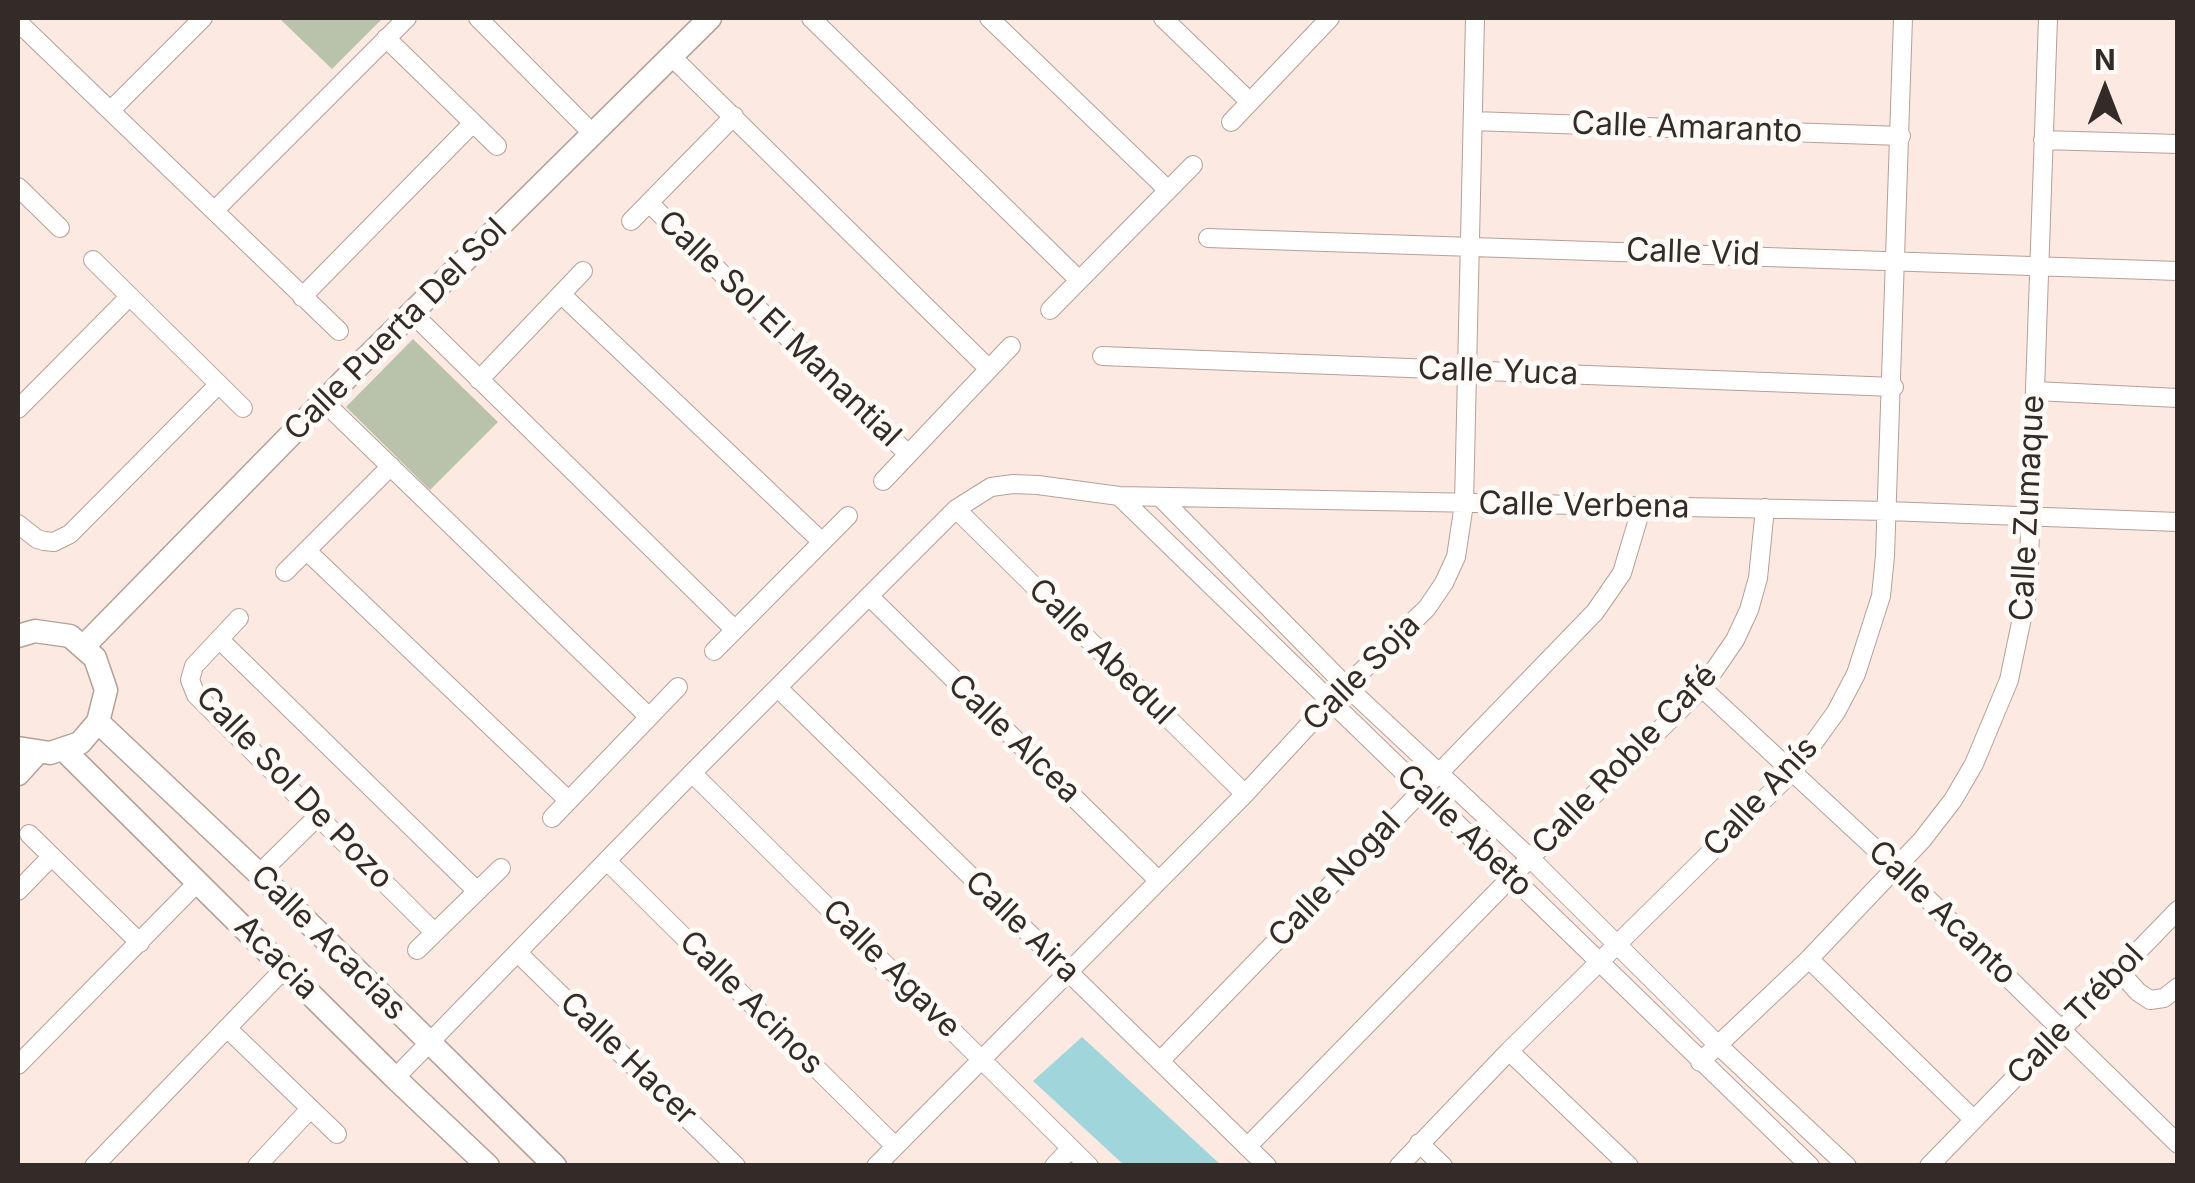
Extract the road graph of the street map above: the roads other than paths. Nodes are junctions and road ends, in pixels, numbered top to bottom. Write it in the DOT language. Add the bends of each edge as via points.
graph roads {
  1 [pos="204,18"];
  2 [pos="407,18"];
  3 [pos="478,18"];
  4 [pos="710,18"];
  5 [pos="989,18"];
  6 [pos="1163,18"];
  7 [pos="1330,18"];
  8 [pos="1475,18"];
  9 [pos="1904,18"];
  10 [pos="2048,18"];
  11 [pos="822,21"];
  12 [pos="23,22"];
  13 [pos="386,38"];
  14 [pos="672,57"];
  15 [pos="1250,102"];
  16 [pos="110,110"];
  17 [pos="734,116"];
  18 [pos="1472,121"];
  19 [pos="1231,122"];
  20 [pos="474,124"];
  21 [pos="594,135"];
  22 [pos="1901,136"];
  23 [pos="2043,140"];
  24 [pos="2178,144"];
  25 [pos="497,146"];
  26 [pos="1194,165"];
  27 [pos="1168,190"];
  28 [pos="20,195"];
  29 [pos="649,204"];
  30 [pos="215,210"];
  31 [pos="631,221"];
  32 [pos="60,228"];
  33 [pos="1208,238"];
  34 [pos="1469,246"];
  35 [pos="93,260"];
  36 [pos="1898,261"];
  37 [pos="2038,266"];
  38 [pos="583,271"];
  39 [pos="2178,271"];
  40 [pos="1078,279"];
  41 [pos="560,294"];
  42 [pos="130,296"];
  43 [pos="302,296"];
  44 [pos="1050,310"];
  45 [pos="412,313"];
  46 [pos="339,331"];
  47 [pos="1011,346"];
  48 [pos="1102,356"];
  49 [pos="989,369"];
  50 [pos="1465,371"];
  51 [pos="479,380"];
  52 [pos="218,384"];
  53 [pos="1894,388"];
  54 [pos="2035,391"];
  55 [pos="2178,398"];
  56 [pos="323,401"];
  57 [pos="243,408"];
  58 [pos="18,410"];
  59 [pos="908,454"];
  60 [pos="391,466"];
  61 [pos="883,481"];
  62 [pos="1120,496"];
  63 [pos="1160,497"];
  64 [pos="1464,504"];
  65 [pos="1642,506"];
  66 [pos="1765,508"];
  67 [pos="956,510"];
  68 [pos="1888,511"];
  69 [pos="848,516"];
  70 [pos="2030,516"];
  71 [pos="2178,522"];
  72 [pos="18,524"];
  73 [pos="820,540"];
  74 [pos="308,552"];
  75 [pos="285,572"];
  76 [pos="870,597"];
  77 [pos="240,618"];
  78 [pos="734,629"];
  79 [pos="18,636"];
  80 [pos="219,639"];
  81 [pos="84,646"];
  82 [pos="714,651"];
  83 [pos="1346,686"];
  84 [pos="678,687"];
  85 [pos="778,688"];
  86 [pos="1702,688"];
  87 [pos="1330,702"];
  88 [pos="650,717"];
  89 [pos="98,722"];
  90 [pos="27,750"];
  91 [pos="64,750"];
  92 [pos="1794,770"];
  93 [pos="1440,772"];
  94 [pos="18,774"];
  95 [pos="692,774"];
  96 [pos="1422,790"];
  97 [pos="1245,794"];
  98 [pos="568,800"];
  99 [pos="317,817"];
  100 [pos="552,818"];
  101 [pos="29,834"];
  102 [pos="51,857"];
  103 [pos="1530,858"];
  104 [pos="607,861"];
  105 [pos="501,868"];
  106 [pos="1896,868"];
  107 [pos="259,874"];
  108 [pos="1511,876"];
  109 [pos="1158,880"];
  110 [pos="198,882"];
  111 [pos="18,891"];
  112 [pos="477,891"];
  113 [pos="2178,910"];
  114 [pos="434,932"];
  115 [pos="140,943"];
  116 [pos="1616,944"];
  117 [pos="417,950"];
  118 [pos="519,954"];
  119 [pos="1809,959"];
  120 [pos="1598,962"];
  121 [pos="286,968"];
  122 [pos="1067,971"];
  123 [pos="2119,971"];
  124 [pos="2178,987"];
  125 [pos="228,1029"];
  126 [pos="2062,1030"];
  127 [pos="430,1044"];
  128 [pos="1718,1045"];
  129 [pos="1508,1051"];
  130 [pos="981,1059"];
  131 [pos="1161,1060"];
  132 [pos="1700,1062"];
  133 [pos="18,1065"];
  134 [pos="395,1078"];
  135 [pos="310,1108"];
  136 [pos="1974,1120"];
  137 [pos="337,1134"];
  138 [pos="1420,1143"];
  139 [pos="2178,1144"];
  140 [pos="895,1146"];
  141 [pos="1247,1146"];
  142 [pos="1071,1148"];
  143 [pos="94,1166"];
  144 [pos="257,1166"];
  145 [pos="488,1166"];
  146 [pos="555,1166"];
  147 [pos="736,1166"];
  148 [pos="876,1166"];
  149 [pos="1054,1166"];
  150 [pos="1090,1166"];
  151 [pos="1267,1166"];
  152 [pos="1399,1166"];
  153 [pos="1444,1166"];
  154 [pos="1629,1166"];
  155 [pos="1810,1166"];
  156 [pos="1847,1166"];
  157 [pos="1929,1166"];
  1 -- 16 [label="street"];
  2 -- 13 [label="street"];
  3 -- 21 [label="street"];
  4 -- 14 [label="street, Calle Puerta Del Sol"];
  5 -- 27 [label="street"];
  6 -- 15 [label="street"];
  7 -- 15 [label="street"];
  8 -- 18 [label="street, Calle Soja"];
  9 -- 22 [label="street, Calle Anís"];
  10 -- 23 [label="street, Calle Zumaque"];
  11 -- 40 [label="street"];
  12 -- 16 [label="street"];
  13 -- 20 [label="street"];
  13 -- 30 [label="street"];
  14 -- 17 [label="street"];
  14 -- 21 [label="street, Calle Puerta Del Sol"];
  15 -- 19 [label="street"];
  16 -- 30 [label="street"];
  17 -- 29 [label="street, Calle Sol El Manantial"];
  17 -- 49 [label="street"];
  18 -- 22 [label="street, Calle Amaranto"];
  18 -- 34 [label="street, Calle Soja"];
  20 -- 25 [label="street"];
  20 -- 43 [label="street"];
  21 -- 45 [label="street, Calle Puerta Del Sol"];
  22 -- 36 [label="street, Calle Anís"];
  23 -- 24 [label="street"];
  23 -- 37 [label="street, Calle Zumaque"];
  26 -- 27 [label="street"];
  27 -- 40 [label="street"];
  28 -- 32 [label="street"];
  29 -- 31 [label="street, Calle Sol El Manantial"];
  29 -- 59 [label="street, Calle Sol El Manantial"];
  30 -- 43 [label="street"];
  33 -- 34 [label="street, Calle Vid"];
  34 -- 36 [label="street, Calle Vid"];
  34 -- 50 [label="street, Calle Soja"];
  35 -- 42 [label="street"];
  36 -- 37 [label="street, Calle Vid"];
  36 -- 53 [label="street, Calle Anís"];
  37 -- 39 [label="street, Calle Vid"];
  37 -- 54 [label="street, Calle Zumaque"];
  38 -- 41 [label="street"];
  40 -- 44 [label="street"];
  41 -- 51 [label="street"];
  41 -- 73 [label="street"];
  42 -- 52 [label="street"];
  42 -- 58 [label="street"];
  43 -- 46 [label="street"];
  45 -- 51 [label="street"];
  45 -- 56 [label="street, Calle Puerta Del Sol"];
  47 -- 49 [label="street, Calle Sol El Manantial"];
  48 -- 50 [label="street, Calle Yuca"];
  49 -- 59 [label="street, Calle Sol El Manantial"];
  50 -- 53 [label="street, Calle Yuca"];
  50 -- 64 [label="street, Calle Soja"];
  51 -- 78 [label="street"];
  52 -- 57 [label="street"];
  52 -- 72 [label="street" via="70,534 54,542 36,540"];
  53 -- 68 [label="street, Calle Anís"];
  54 -- 55 [label="street"];
  54 -- 70 [label="street, Calle Zumaque"];
  56 -- 60 [label="street"];
  56 -- 81 [label="street, Calle Puerta Del Sol"];
  59 -- 61 [label="street, Calle Sol El Manantial"];
  60 -- 74 [label="street"];
  60 -- 88 [label="street"];
  62 -- 63 [label="street, Calle Verbena"];
  62 -- 67 [label="street, Calle Verbena" via="1013,484 991,488"];
  62 -- 87 [label="street, Calle Abeto"];
  63 -- 64 [label="street, Calle Verbena"];
  63 -- 83 [label="street, Calle Abeto"];
  64 -- 65 [label="street, Calle Verbena"];
  64 -- 83 [label="street, Calle Soja" via="1456,557 1436,596"];
  65 -- 66 [label="street, Calle Verbena"];
  65 -- 93 [label="street, Calle Nogal" via="1622,573 1608,595"];
  66 -- 68 [label="street, Calle Verbena"];
  66 -- 86 [label="street, Calle Roble Café" via="1749,610"];
  67 -- 76 [label="street"];
  67 -- 97 [label="street, Calle Abedul"];
  68 -- 70 [label="street, Calle Verbena"];
  68 -- 92 [label="street, Calle Anís" via="1881,596 1868,641 1836,712"];
  69 -- 73 [label="street"];
  70 -- 71 [label="street, Calle Verbena"];
  70 -- 106 [label="street, Calle Zumaque" via="2022,630 1992,726 1953,800"];
  73 -- 78 [label="street"];
  74 -- 75 [label="street"];
  74 -- 98 [label="street"];
  76 -- 85 [label="street"];
  76 -- 109 [label="street, Calle Alcea"];
  77 -- 80 [label="street, Calle Sol De Pozo"];
  78 -- 82 [label="street"];
  79 -- 81 [label="street" via="52,631"];
  80 -- 99 [label="street, Calle Sol De Pozo" via="190,672 196,695"];
  80 -- 112 [label="street, Calle Sol De Pozo"];
  81 -- 89 [label="street" via="106,690"];
  83 -- 87 [label="street, Calle Soja"];
  83 -- 93 [label="street, Calle Abeto"];
  84 -- 88 [label="street"];
  85 -- 95 [label="street"];
  85 -- 122 [label="street, Calle Aira"];
  86 -- 92 [label="street, Calle Acanto"];
  86 -- 103 [label="street, Calle Roble Café"];
  87 -- 96 [label="street, Calle Abeto"];
  87 -- 97 [label="street, Calle Soja"];
  88 -- 98 [label="street"];
  89 -- 91 [label="street"];
  89 -- 107 [label="street, Calle Acacias"];
  90 -- 91 [label="street"];
  90 -- 94 [label="street"];
  91 -- 110 [label="street, Acacia"];
  92 -- 106 [label="street, Calle Acanto"];
  92 -- 116 [label="street, Calle Anís"];
  93 -- 96 [label="street, Calle Nogal"];
  93 -- 103 [label="street, Calle Abeto"];
  95 -- 104 [label="street"];
  95 -- 130 [label="street, Calle Agave"];
  96 -- 108 [label="street, Calle Abeto"];
  96 -- 131 [label="street, Calle Nogal"];
  97 -- 109 [label="street, Calle Soja"];
  98 -- 100 [label="street"];
  99 -- 107 [label="street"];
  99 -- 114 [label="street, Calle Sol De Pozo"];
  101 -- 102 [label="street"];
  102 -- 111 [label="street"];
  102 -- 115 [label="street"];
  103 -- 108 [label="street, Calle Roble Café"];
  103 -- 116 [label="street, Calle Abeto"];
  104 -- 118 [label="street"];
  104 -- 140 [label="street, Calle Acinos"];
  105 -- 112 [label="street"];
  106 -- 119 [label="street, Calle Zumaque"];
  106 -- 126 [label="street, Calle Acanto"];
  107 -- 127 [label="street, Calle Acacias"];
  108 -- 120 [label="street, Calle Abeto"];
  108 -- 141 [label="street, Calle Roble Café"];
  109 -- 122 [label="street, Calle Soja"];
  110 -- 115 [label="street"];
  110 -- 121 [label="street, Acacia"];
  112 -- 114 [label="street"];
  113 -- 123 [label="street, Calle Trébol"];
  114 -- 117 [label="street"];
  115 -- 133 [label="street"];
  116 -- 120 [label="street, Calle Anís"];
  116 -- 128 [label="street, Calle Abeto"];
  118 -- 127 [label="street"];
  118 -- 147 [label="street, Calle Hacer"];
  119 -- 128 [label="street, Calle Zumaque"];
  119 -- 136 [label="street"];
  120 -- 129 [label="street, Calle Anís"];
  120 -- 132 [label="street, Calle Abeto"];
  121 -- 125 [label="street"];
  121 -- 134 [label="street, Acacia"];
  122 -- 130 [label="street, Calle Soja"];
  122 -- 131 [label="street, Calle Aira"];
  123 -- 124 [label="street" via="2150,1000"];
  123 -- 126 [label="street, Calle Trébol"];
  125 -- 135 [label="street"];
  125 -- 143 [label="street"];
  126 -- 136 [label="street, Calle Trébol"];
  126 -- 139 [label="street, Calle Acanto"];
  127 -- 134 [label="street"];
  127 -- 146 [label="street, Calle Acacias"];
  128 -- 132 [label="street, Calle Zumaque"];
  128 -- 156 [label="street, Calle Abeto"];
  129 -- 138 [label="street, Calle Anís"];
  129 -- 154 [label="street"];
  130 -- 140 [label="street, Calle Soja"];
  130 -- 142 [label="street, Calle Agave"];
  131 -- 141 [label="street, Calle Aira"];
  132 -- 155 [label="street, Calle Abeto"];
  134 -- 145 [label="street, Acacia"];
  135 -- 137 [label="street"];
  135 -- 144 [label="street"];
  136 -- 157 [label="street, Calle Trébol"];
  138 -- 152 [label="street, Calle Anís"];
  138 -- 153 [label="street"];
  140 -- 148 [label="street, Calle Soja"];
  141 -- 151 [label="street, Calle Aira"];
  142 -- 149 [label="street"];
  142 -- 150 [label="street, Calle Agave"];
}
